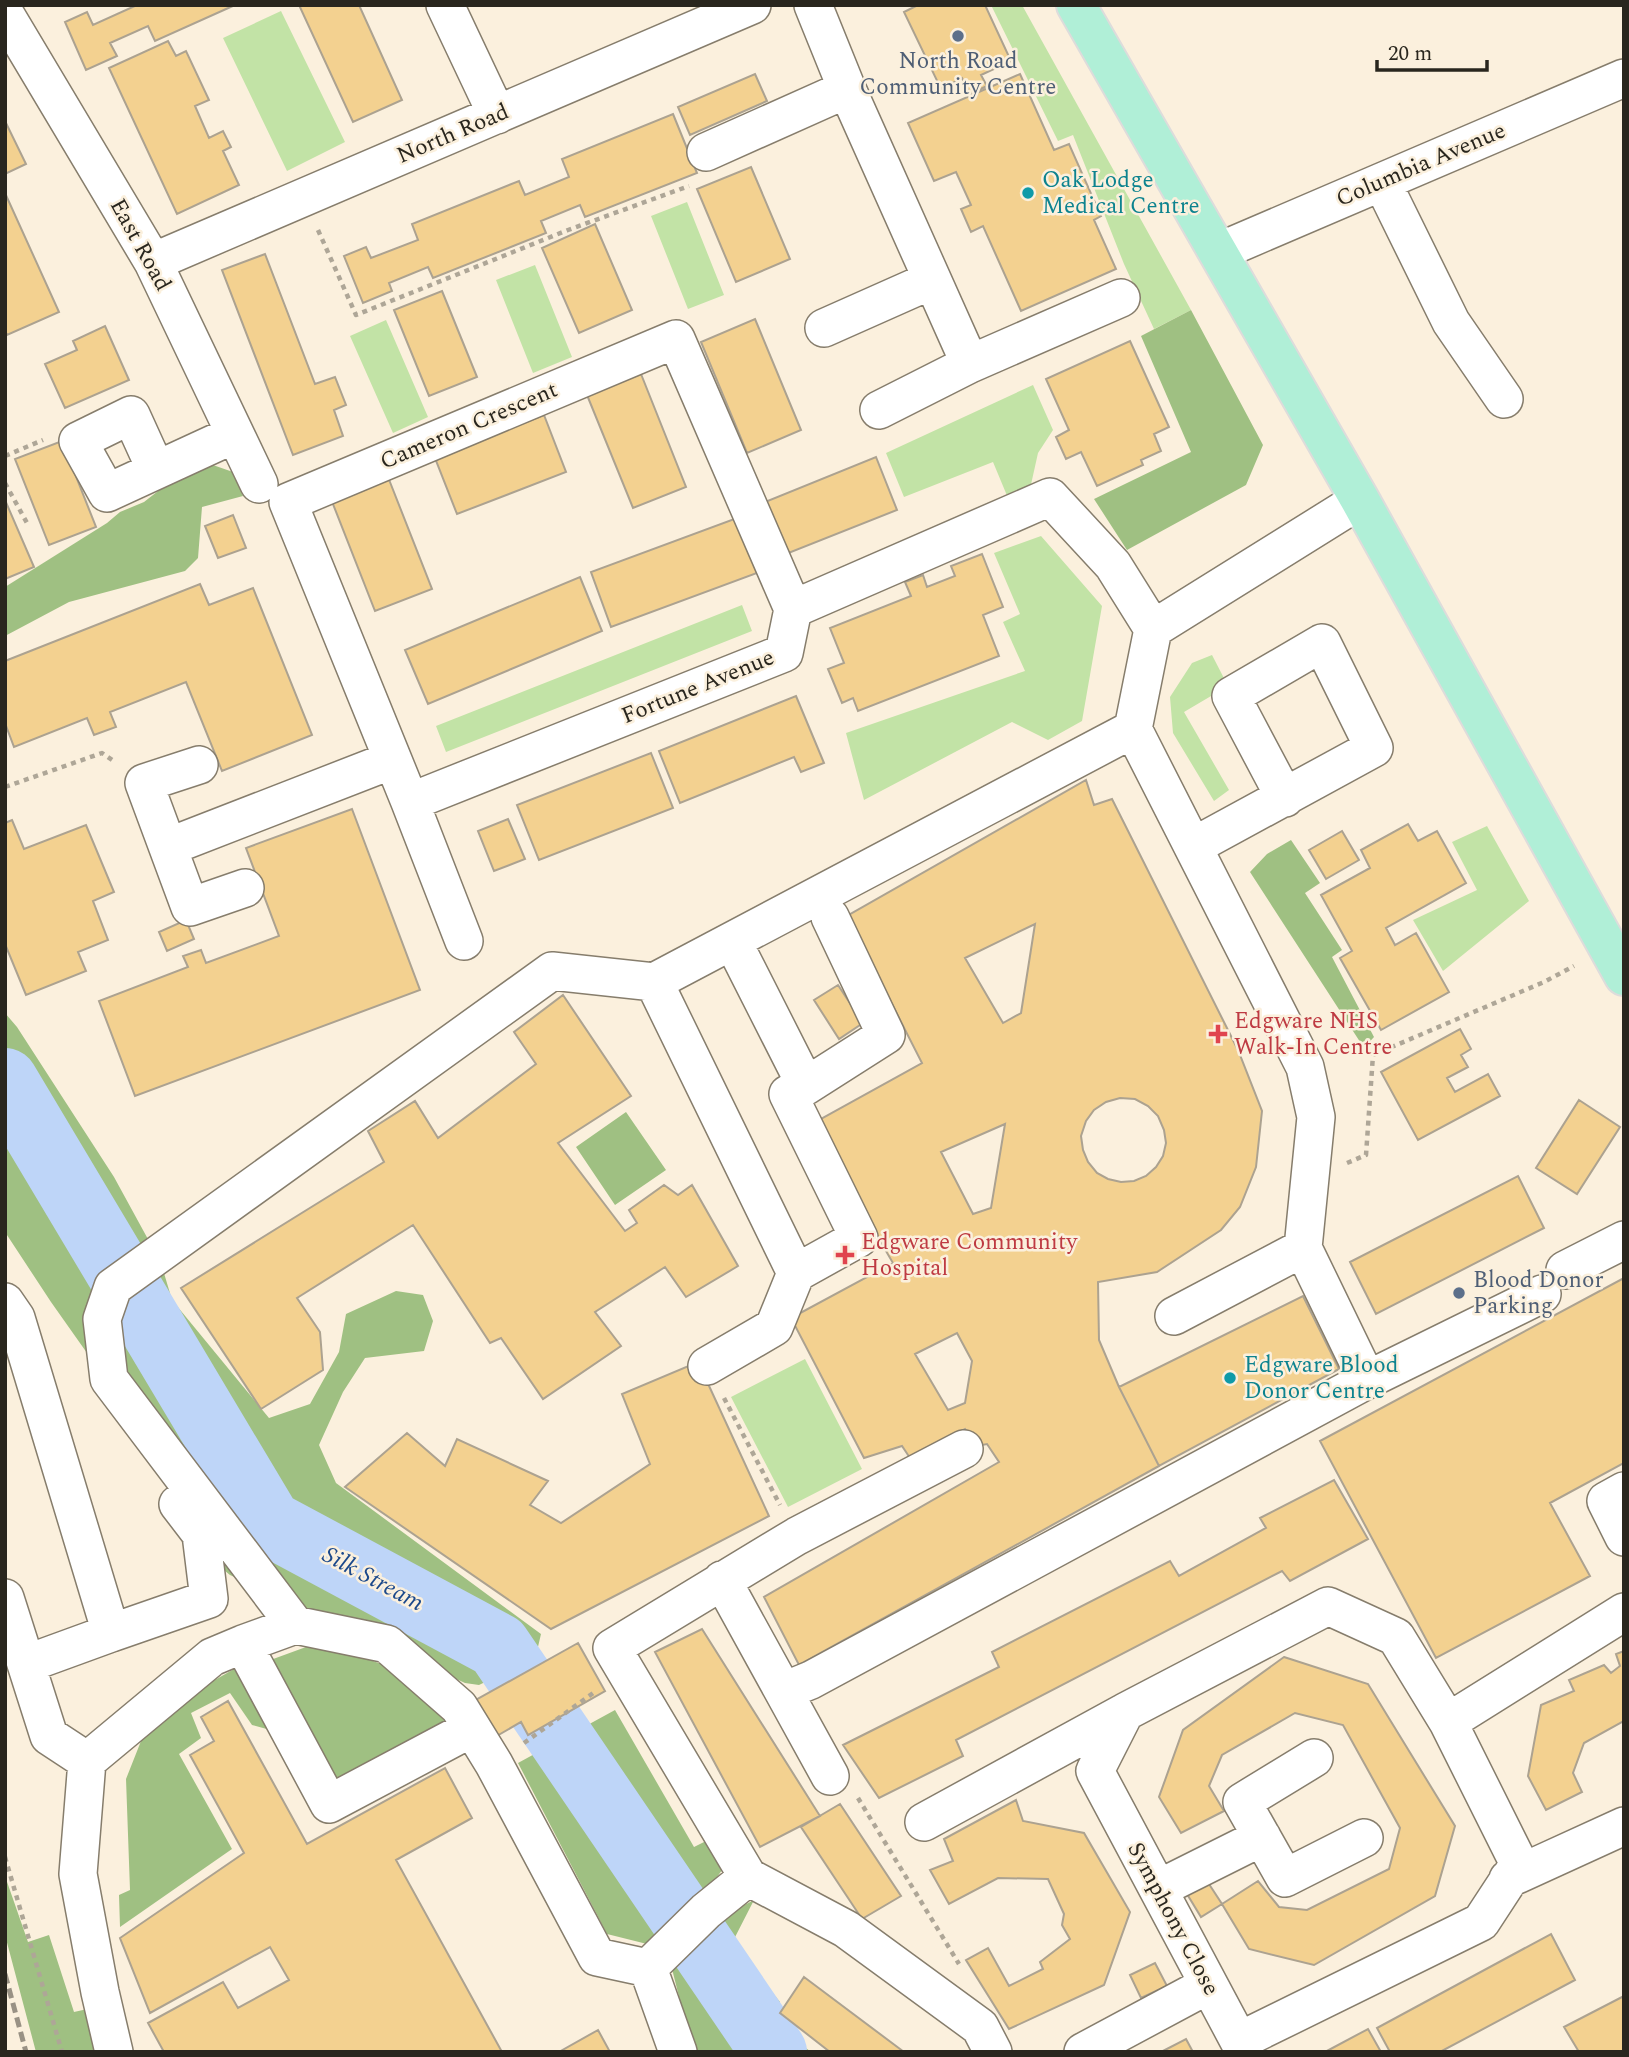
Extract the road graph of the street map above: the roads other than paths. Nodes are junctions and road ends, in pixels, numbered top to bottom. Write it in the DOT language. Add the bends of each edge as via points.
graph roads {
  1 [pos="445,5"];
  2 [pos="752,5"];
  3 [pos="813,5"];
  4 [pos="1076,5"];
  5 [pos="8,27"];
  6 [pos="1624,78"];
  7 [pos="847,89"];
  8 [pos="496,115"];
  9 [pos="706,152"];
  10 [pos="1382,182"];
  11 [pos="1218,252"];
  12 [pos="153,262"];
  13 [pos="932,280"];
  14 [pos="1121,298"];
  15 [pos="824,328"];
  16 [pos="970,364"];
  17 [pos="1504,399"];
  18 [pos="879,410"];
  19 [pos="234,434"];
  20 [pos="156,470"];
  21 [pos="259,484"];
  22 [pos="1360,500"];
  23 [pos="793,609"];
  24 [pos="1153,629"];
  25 [pos="1133,729"];
  26 [pos="392,760"];
  27 [pos="199,765"];
  28 [pos="1285,798"];
  29 [pos="410,802"];
  30 [pos="1194,846"];
  31 [pos="168,847"];
  32 [pos="246,888"];
  33 [pos="830,918"];
  34 [pos="464,941"];
  35 [pos="733,942"];
  36 [pos="1616,962"];
  37 [pos="654,982"];
  38 [pos="806,1086"];
  39 [pos="1624,1240"];
  40 [pos="1303,1248"];
  41 [pos="796,1273"];
  42 [pos="5,1302"];
  43 [pos="1174,1316"];
  44 [pos="707,1366"];
  45 [pos="1367,1380"];
  46 [pos="96,1398"];
  47 [pos="964,1449"];
  48 [pos="1624,1491"];
  49 [pos="1624,1537"];
  50 [pos="722,1580"];
  51 [pos="5,1598"];
  52 [pos="1624,1612"];
  53 [pos="295,1625"];
  54 [pos="111,1633"];
  55 [pos="243,1644"];
  56 [pos="26,1664"];
  57 [pos="784,1691"];
  58 [pos="1125,1712"];
  59 [pos="1448,1723"];
  60 [pos="472,1728"];
  61 [pos="1314,1758"];
  62 [pos="87,1761"];
  63 [pos="830,1776"];
  64 [pos="924,1822"];
  65 [pos="1624,1826"];
  66 [pos="1262,1837"];
  67 [pos="1363,1838"];
  68 [pos="748,1877"];
  69 [pos="1508,1879"];
  70 [pos="1158,1889"];
  71 [pos="655,1961"];
  72 [pos="1209,1985"];
  73 [pos="114,2052"];
  74 [pos="678,2052"];
  75 [pos="993,2052"];
  76 [pos="1083,2052"];
  1 -- 8 [label="street"];
  2 -- 8 [label="street, North Road"];
  3 -- 7 [label="street"];
  4 -- 11 [label="main road"];
  5 -- 12 [label="street, East Road"];
  6 -- 10 [label="street, Columbia Avenue"];
  7 -- 9 [label="street"];
  7 -- 13 [label="street"];
  8 -- 12 [label="street, North Road"];
  10 -- 11 [label="street, Columbia Avenue"];
  10 -- 17 [label="street" via="1451,323"];
  11 -- 22 [label="main road"];
  12 -- 19 [label="street, East Road"];
  13 -- 15 [label="street"];
  13 -- 16 [label="street"];
  14 -- 16 [label="street"];
  16 -- 18 [label="street"];
  19 -- 20 [label="street"];
  19 -- 21 [label="street, East Road"];
  22 -- 24 [label="street"];
  22 -- 36 [label="main road"];
  23 -- 24 [label="street" via="1050,497 1113,565"];
  23 -- 26 [label="street, Cameron Crescent" via="676,339 288,502"];
  23 -- 29 [label="street, Fortune Avenue" via="784,653"];
  24 -- 25 [label="street"];
  25 -- 30 [label="street"];
  25 -- 35 [label="street"];
  26 -- 29 [label="street, Cameron Crescent"];
  26 -- 31 [label="street"];
  27 -- 31 [label="street" via="144,783"];
  28 -- 30 [label="street"];
  29 -- 34 [label="street"];
  30 -- 40 [label="street" via="1305,1067 1315,1117"];
  31 -- 32 [label="street" via="190,907"];
  33 -- 38 [label="street" via="886,1035"];
  35 -- 37 [label="street"];
  35 -- 38 [label="street"];
  37 -- 41 [label="street"];
  37 -- 53 [label="street" via="552,971 113,1287 102,1319 108,1379"];
  38 -- 41 [label="street" via="788,1094 859,1238"];
  39 -- 45 [label="street"];
  40 -- 43 [label="street"];
  40 -- 45 [label="street"];
  41 -- 44 [label="street" via="774,1327"];
  42 -- 54 [label="street" via="16,1318"];
  45 -- 57 [label="street"];
  46 -- 54 [label="street" via="201,1534 209,1599"];
  47 -- 50 [label="street"];
  48 -- 49 [label="street" via="1606,1501"];
  50 -- 57 [label="street"];
  50 -- 68 [label="street" via="612,1648"];
  51 -- 56 [label="street"];
  52 -- 59 [label="street"];
  53 -- 55 [label="street"];
  53 -- 60 [label="street" via="387,1644 459,1707"];
  54 -- 56 [label="street"];
  55 -- 60 [label="street" via="329,1804"];
  55 -- 62 [label="street" via="212,1657"];
  56 -- 62 [label="street" via="49,1736"];
  57 -- 63 [label="street"];
  58 -- 59 [label="street, Symphony Close" via="1328,1606 1396,1637"];
  58 -- 64 [label="street"];
  58 -- 70 [label="street, Symphony Close" via="1095,1772"];
  59 -- 69 [label="street, Symphony Close" via="1519,1864"];
  60 -- 71 [label="street" via="597,1957"];
  61 -- 66 [label="street" via="1242,1802"];
  62 -- 73 [label="street" via="78,1874"];
  65 -- 69 [label="street"];
  66 -- 67 [label="street" via="1285,1878"];
  66 -- 70 [label="street"];
  68 -- 71 [label="street"];
  68 -- 75 [label="street" via="846,1929 980,2027"];
  69 -- 72 [label="street, Symphony Close" via="1481,1922 1239,2041"];
  70 -- 72 [label="street, Symphony Close"];
  71 -- 74 [label="street"];
  72 -- 76 [label="street"];
}
